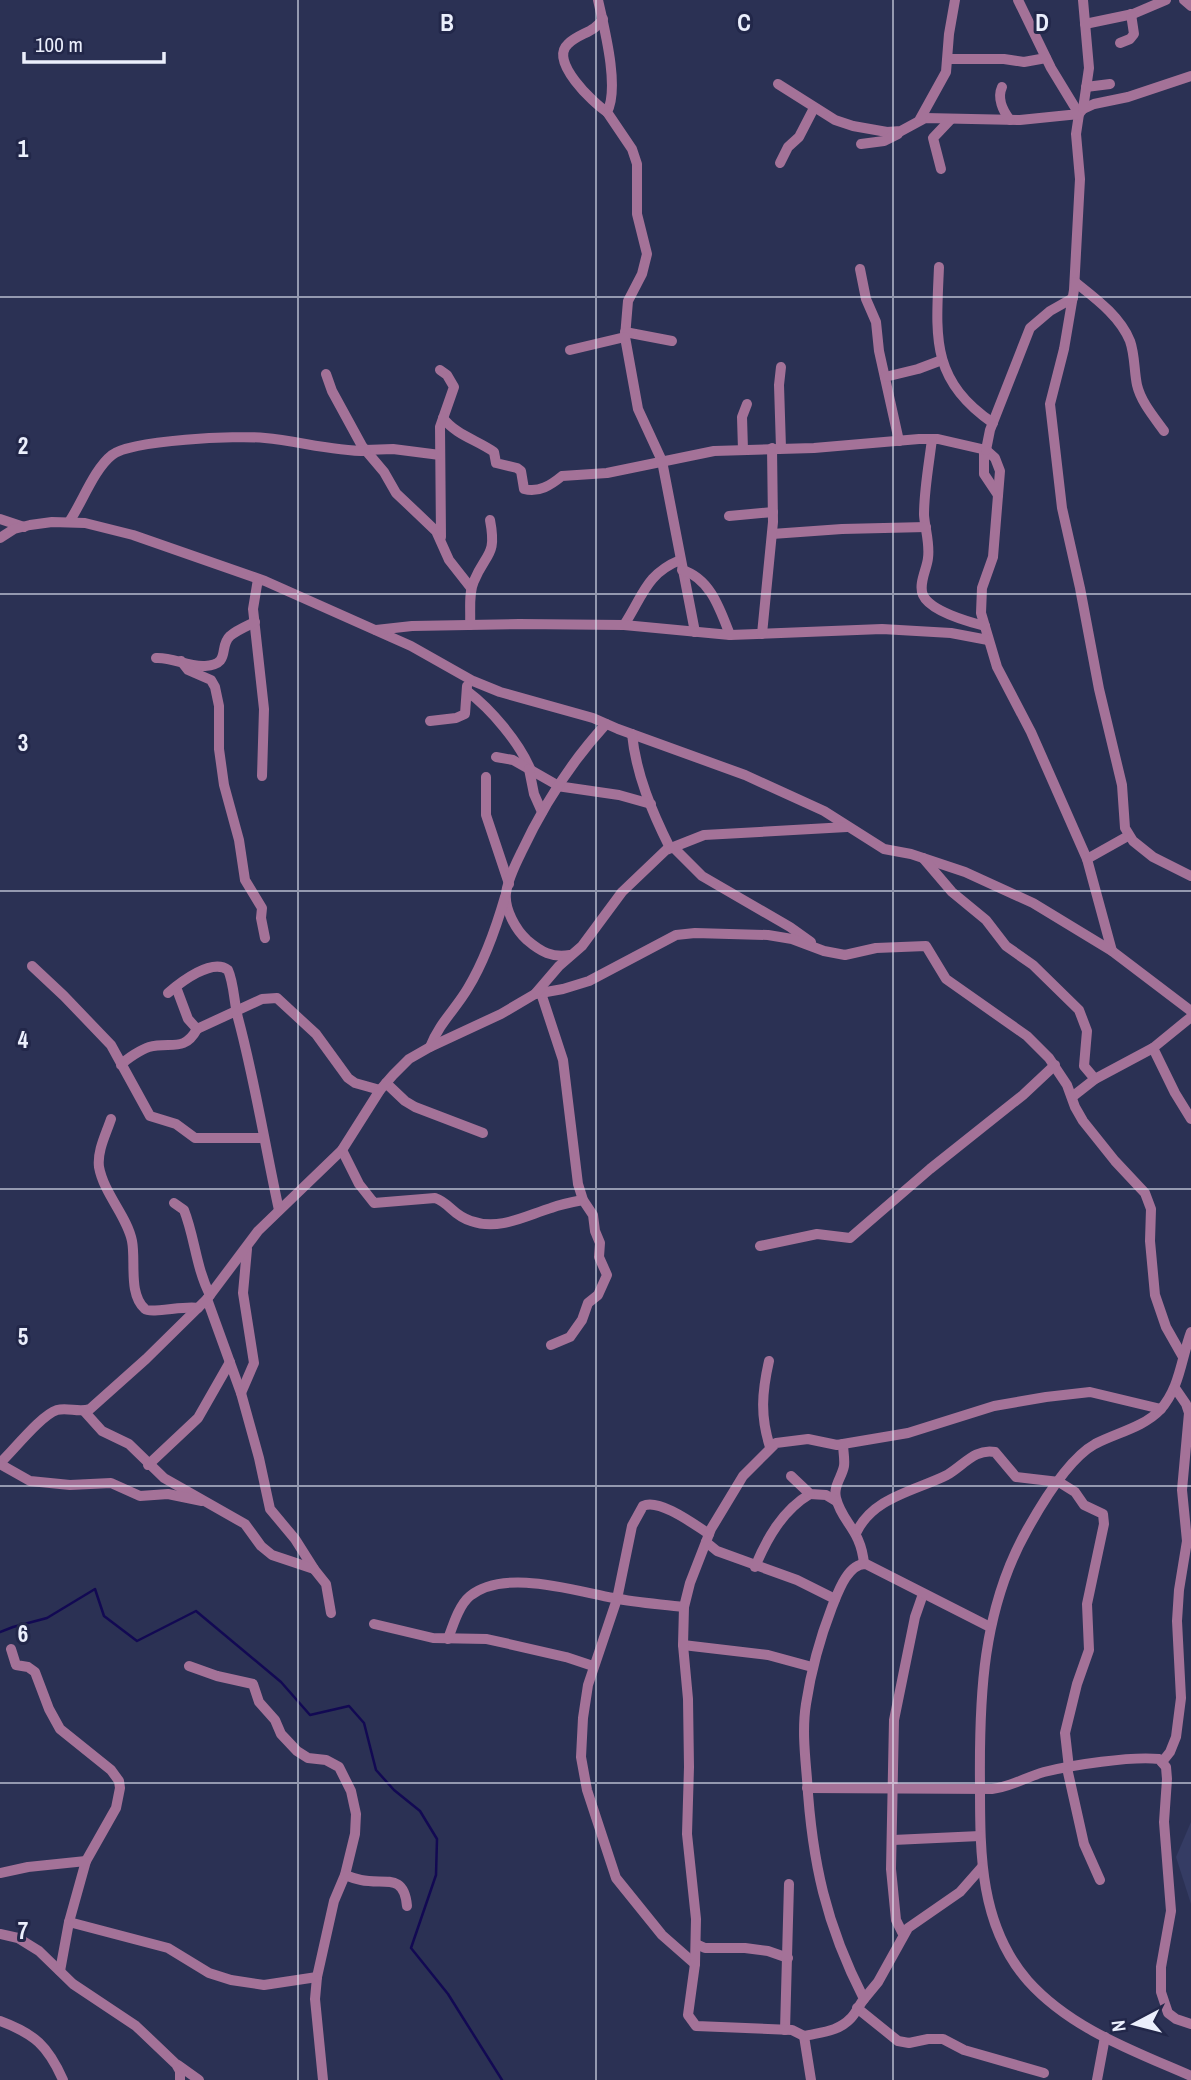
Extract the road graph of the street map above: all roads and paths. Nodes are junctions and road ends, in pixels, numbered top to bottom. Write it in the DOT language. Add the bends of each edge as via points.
graph roads {
  1 [pos="598,0"];
  2 [pos="955,0"];
  3 [pos="1018,0"];
  4 [pos="1083,0"];
  5 [pos="1167,0"];
  6 [pos="1184,0"];
  7 [pos="1191,6"];
  8 [pos="1131,15"];
  9 [pos="603,19"];
  10 [pos="1085,24"];
  11 [pos="1120,43"];
  12 [pos="1046,58"];
  13 [pos="948,59"];
  14 [pos="1191,76"];
  15 [pos="778,84"];
  16 [pos="1110,84"];
  17 [pos="1002,87"];
  18 [pos="1086,87"];
  19 [pos="814,108"];
  20 [pos="607,112"];
  21 [pos="1081,112"];
  22 [pos="920,119"];
  23 [pos="951,119"];
  24 [pos="1010,120"];
  25 [pos="901,131"];
  26 [pos="860,144"];
  27 [pos="780,163"];
  28 [pos="941,169"];
  29 [pos="939,267"];
  30 [pos="860,269"];
  31 [pos="1075,282"];
  32 [pos="1073,298"];
  33 [pos="625,335"];
  34 [pos="672,341"];
  35 [pos="570,350"];
  36 [pos="942,360"];
  37 [pos="781,367"];
  38 [pos="440,370"];
  39 [pos="326,374"];
  40 [pos="885,377"];
  41 [pos="747,404"];
  42 [pos="443,418"];
  43 [pos="993,423"];
  44 [pos="1164,431"];
  45 [pos="932,439"];
  46 [pos="899,441"];
  47 [pos="776,448"];
  48 [pos="365,450"];
  49 [pos="743,450"];
  50 [pos="985,450"];
  51 [pos="440,455"];
  52 [pos="662,461"];
  53 [pos="773,512"];
  54 [pos="729,516"];
  55 [pos="0,519"];
  56 [pos="490,520"];
  57 [pos="69,522"];
  58 [pos="24,527"];
  59 [pos="926,527"];
  60 [pos="772,534"];
  61 [pos="0,538"];
  62 [pos="441,540"];
  63 [pos="681,565"];
  64 [pos="258,579"];
  65 [pos="471,588"];
  66 [pos="255,622"];
  67 [pos="470,625"];
  68 [pos="624,625"];
  69 [pos="985,626"];
  70 [pos="376,630"];
  71 [pos="695,632"];
  72 [pos="762,634"];
  73 [pos="730,635"];
  74 [pos="988,640"];
  75 [pos="156,658"];
  76 [pos="181,661"];
  77 [pos="468,678"];
  78 [pos="467,691"];
  79 [pos="430,721"];
  80 [pos="606,724"];
  81 [pos="632,734"];
  82 [pos="496,757"];
  83 [pos="530,770"];
  84 [pos="262,776"];
  85 [pos="486,777"];
  86 [pos="557,785"];
  87 [pos="650,804"];
  88 [pos="542,812"];
  89 [pos="847,827"];
  90 [pos="1128,836"];
  91 [pos="672,847"];
  92 [pos="923,858"];
  93 [pos="1087,859"];
  94 [pos="1191,876"];
  95 [pos="507,889"];
  96 [pos="265,938"];
  97 [pos="824,951"];
  98 [pos="1112,951"];
  99 [pos="573,955"];
  100 [pos="32,966"];
  101 [pos="538,993"];
  102 [pos="236,1010"];
  103 [pos="1191,1011"];
  104 [pos="1191,1017"];
  105 [pos="197,1029"];
  106 [pos="430,1047"];
  107 [pos="1153,1048"];
  108 [pos="121,1065"];
  109 [pos="1055,1065"];
  110 [pos="1095,1079"];
  111 [pos="383,1087"];
  112 [pos="1072,1097"];
  113 [pos="111,1119"];
  114 [pos="1191,1119"];
  115 [pos="483,1133"];
  116 [pos="263,1138"];
  117 [pos="342,1150"];
  118 [pos="583,1200"];
  119 [pos="174,1203"];
  120 [pos="279,1210"];
  121 [pos="248,1245"];
  122 [pos="760,1246"];
  123 [pos="209,1297"];
  124 [pos="198,1308"];
  125 [pos="1191,1332"];
  126 [pos="551,1345"];
  127 [pos="1183,1357"];
  128 [pos="769,1360"];
  129 [pos="230,1362"];
  130 [pos="1175,1388"];
  131 [pos="241,1393"];
  132 [pos="1161,1409"];
  133 [pos="84,1411"];
  134 [pos="843,1444"];
  135 [pos="770,1447"];
  136 [pos="0,1464"];
  137 [pos="148,1465"];
  138 [pos="791,1476"];
  139 [pos="1059,1482"];
  140 [pos="810,1494"];
  141 [pos="206,1501"];
  142 [pos="836,1501"];
  143 [pos="856,1533"];
  144 [pos="707,1538"];
  145 [pos="864,1564"];
  146 [pos="755,1567"];
  147 [pos="314,1569"];
  148 [pos="923,1594"];
  149 [pos="617,1599"];
  150 [pos="835,1599"];
  151 [pos="684,1607"];
  152 [pos="331,1613"];
  153 [pos="374,1624"];
  154 [pos="990,1627"];
  155 [pos="448,1639"];
  156 [pos="683,1645"];
  157 [pos="11,1649"];
  158 [pos="189,1666"];
  159 [pos="593,1666"];
  160 [pos="812,1667"];
  161 [pos="1163,1762"];
  162 [pos="1068,1768"];
  163 [pos="807,1788"];
  164 [pos="894,1788"];
  165 [pos="980,1789"];
  166 [pos="980,1836"];
  167 [pos="892,1840"];
  168 [pos="86,1861"];
  169 [pos="982,1867"];
  170 [pos="0,1873"];
  171 [pos="345,1875"];
  172 [pos="1100,1880"];
  173 [pos="789,1884"];
  174 [pos="407,1906"];
  175 [pos="69,1922"];
  176 [pos="0,1934"];
  177 [pos="903,1934"];
  178 [pos="696,1944"];
  179 [pos="788,1958"];
  180 [pos="695,1964"];
  181 [pos="60,1971"];
  182 [pos="317,1977"];
  183 [pos="861,2003"];
  184 [pos="0,2021"];
  185 [pos="1191,2024"];
  186 [pos="785,2030"];
  187 [pos="804,2036"];
  188 [pos="1105,2037"];
  189 [pos="176,2064"];
  190 [pos="1044,2073"];
  191 [pos="1191,2076"];
  192 [pos="63,2080"];
  193 [pos="180,2080"];
  194 [pos="198,2080"];
  195 [pos="323,2080"];
  196 [pos="811,2080"];
  197 [pos="1097,2080"];
  1 -- 9 [label="street"];
  2 -- 13 [label="street"];
  3 -- 12 [label="street"];
  4 -- 10 [label="street"];
  5 -- 8 [label="street"];
  6 -- 7 [label="street"];
  8 -- 10 [label="street"];
  8 -- 11 [label="street" via="1134,34"];
  9 -- 20 [label="street" via="613,95"];
  9 -- 20 [label="street" via="591,32 570,41 562,56 586,94"];
  10 -- 18 [label="street"];
  12 -- 13 [label="street" via="1024,62"];
  12 -- 21 [label="street"];
  13 -- 22 [label="street" via="946,72"];
  14 -- 21 [label="street"];
  15 -- 19 [label="street"];
  16 -- 18 [label="street"];
  17 -- 24 [label="street" via="1001,101"];
  18 -- 21 [label="street"];
  19 -- 25 [label="street" via="853,127"];
  19 -- 27 [label="street"];
  20 -- 33 [label="street" via="637,164 636,204 647,254 628,301"];
  21 -- 24 [label="street"];
  21 -- 31 [label="street" via="1076,134 1080,179"];
  22 -- 23 [label="street"];
  22 -- 25 [label="street"];
  23 -- 24 [label="street"];
  23 -- 28 [label="street" via="933,138"];
  25 -- 26 [label="street" via="884,141"];
  29 -- 36 [label="street"];
  30 -- 40 [label="street" via="876,322"];
  31 -- 32 [label="street"];
  31 -- 44 [label="street" via="1101,302 1123,328 1141,398"];
  32 -- 43 [label="street" via="1030,328"];
  32 -- 90 [label="street" via="1050,404 1051,422 1062,508 1122,785"];
  33 -- 34 [label="street"];
  33 -- 35 [label="street"];
  33 -- 52 [label="street" via="638,409"];
  36 -- 40 [label="street"];
  36 -- 43 [label="street" via="958,391"];
  37 -- 47 [label="street"];
  38 -- 42 [label="street" via="454,387"];
  39 -- 48 [label="street"];
  40 -- 46 [label="street"];
  41 -- 49 [label="street" via="742,417"];
  42 -- 51 [label="street"];
  42 -- 52 [label="street" via="454,431 494,452 496,463 522,471 528,491 553,485 562,476 607,473"];
  43 -- 50 [label="street"];
  45 -- 46 [label="street"];
  45 -- 50 [label="street"];
  45 -- 59 [label="street"];
  46 -- 47 [label="street"];
  47 -- 49 [label="street"];
  47 -- 53 [label="street"];
  48 -- 51 [label="street"];
  48 -- 57 [label="street" via="261,437 121,449 99,470"];
  48 -- 62 [label="street" via="396,494"];
  49 -- 52 [label="street"];
  50 -- 69 [label="street" via="999,465 993,557 982,589"];
  51 -- 62 [label="street"];
  52 -- 63 [label="street"];
  53 -- 54 [label="street"];
  53 -- 60 [label="street"];
  55 -- 58 [label="street"];
  56 -- 65 [label="street" via="491,554"];
  57 -- 58 [label="street"];
  57 -- 64 [label="street" via="133,535"];
  58 -- 61 [label="street"];
  59 -- 60 [label="street"];
  59 -- 69 [label="street" via="928,557 922,595 945,612"];
  60 -- 72 [label="street"];
  62 -- 65 [label="street" via="449,560"];
  63 -- 68 [label="street" via="658,571"];
  63 -- 71 [label="street"];
  63 -- 73 [label="street" via="705,583"];
  64 -- 66 [label="street"];
  64 -- 70 [label="street"];
  65 -- 67 [label="street"];
  66 -- 76 [label="street" via="231,635 218,663 200,666"];
  66 -- 84 [label="street" via="264,709"];
  67 -- 68 [label="street"];
  67 -- 70 [label="street"];
  68 -- 71 [label="street"];
  69 -- 74 [label="street"];
  70 -- 77 [label="street"];
  71 -- 73 [label="street"];
  72 -- 73 [label="street"];
  72 -- 74 [label="street" via="882,629"];
  74 -- 93 [label="street"];
  75 -- 76 [label="street"];
  76 -- 96 [label="street" via="215,687 223,785 245,880 262,908"];
  77 -- 78 [label="street"];
  77 -- 80 [label="street"];
  78 -- 79 [label="street" via="464,715"];
  78 -- 83 [label="street" via="514,740"];
  80 -- 81 [label="street"];
  80 -- 86 [label="street"];
  81 -- 87 [label="street" via="636,765"];
  81 -- 89 [label="street" via="791,794"];
  82 -- 83 [label="street"];
  83 -- 86 [label="street"];
  83 -- 88 [label="street"];
  85 -- 95 [label="street" via="486,815"];
  86 -- 87 [label="street"];
  86 -- 88 [label="street"];
  87 -- 91 [label="street"];
  88 -- 95 [label="street"];
  89 -- 91 [label="street" via="704,835"];
  89 -- 92 [label="street" via="884,849"];
  90 -- 93 [label="street"];
  90 -- 94 [label="street" via="1153,858"];
  91 -- 97 [label="street" via="702,876"];
  91 -- 99 [label="street" via="622,892"];
  92 -- 98 [label="street" via="1033,902"];
  92 -- 110 [label="street" via="952,892 993,927 1006,946 1074,1003 1087,1031 1084,1066"];
  93 -- 98 [label="street"];
  95 -- 99 [label="street" via="513,923 520,934 545,954"];
  95 -- 106 [label="street" via="481,963"];
  97 -- 101 [label="street" via="768,935 676,935 589,981"];
  97 -- 109 [label="street" via="849,955 873,948 926,946 946,979 1027,1036"];
  98 -- 103 [label="street"];
  99 -- 101 [label="street"];
  100 -- 108 [label="street" via="102,1035"];
  101 -- 106 [label="street"];
  101 -- 118 [label="street" via="563,1060"];
  102 -- 105 [label="street"];
  102 -- 105 [label="street" via="231,975 224,967 188,977 172,990"];
  102 -- 111 [label="street" via="277,998 316,1034 348,1078"];
  102 -- 116 [label="street"];
  104 -- 107 [label="street"];
  105 -- 108 [label="street" via="179,1045 151,1046"];
  106 -- 111 [label="street" via="410,1059"];
  107 -- 110 [label="street"];
  107 -- 114 [label="street"];
  108 -- 116 [label="street" via="150,1116 176,1124 195,1138"];
  109 -- 112 [label="street"];
  109 -- 122 [label="street" via="850,1238 817,1234"];
  110 -- 112 [label="street"];
  111 -- 115 [label="street" via="415,1107"];
  111 -- 117 [label="street"];
  112 -- 127 [label="street" via="1087,1127 1150,1202 1155,1295"];
  113 -- 124 [label="street" via="99,1166 130,1231 140,1302 150,1312"];
  116 -- 120 [label="street"];
  117 -- 118 [label="street" via="374,1203 435,1198 461,1218 494,1225"];
  117 -- 120 [label="street"];
  118 -- 126 [label="street" via="594,1220 607,1280 587,1303 570,1337"];
  119 -- 123 [label="street" via="184,1209"];
  120 -- 121 [label="street"];
  121 -- 123 [label="street"];
  121 -- 131 [label="street" via="243,1293 254,1363"];
  123 -- 124 [label="street"];
  123 -- 129 [label="street"];
  124 -- 133 [label="street"];
  125 -- 127 [label="street"];
  127 -- 130 [label="street"];
  128 -- 135 [label="street" via="761,1405"];
  129 -- 131 [label="street"];
  129 -- 137 [label="street" via="198,1418"];
  130 -- 132 [label="street"];
  130 -- 161 [label="street" via="1189,1413 1182,1490 1187,1541 1177,1606 1182,1680 1179,1724"];
  131 -- 147 [label="street" via="270,1509"];
  132 -- 134 [label="street" via="1082,1392 993,1406 914,1432"];
  132 -- 139 [label="street" via="1085,1451"];
  133 -- 136 [label="street" via="50,1413"];
  133 -- 137 [label="street" via="102,1431 129,1444"];
  134 -- 135 [label="street" via="804,1439"];
  134 -- 142 [label="street"];
  135 -- 144 [label="street" via="743,1476"];
  136 -- 141 [label="street" via="30,1481 111,1483 140,1496 168,1494"];
  137 -- 141 [label="street"];
  138 -- 140 [label="street"];
  139 -- 143 [label="street" via="1016,1477 995,1451 986,1451 892,1498 867,1515"];
  139 -- 154 [label="street" via="1026,1531"];
  139 -- 162 [label="street" via="1084,1505 1103,1514 1105,1521 1088,1597 1089,1650 1065,1733"];
  140 -- 142 [label="street"];
  140 -- 146 [label="street" via="768,1537"];
  141 -- 147 [label="street" via="245,1524 272,1555"];
  142 -- 143 [label="street"];
  143 -- 145 [label="street"];
  144 -- 146 [label="street" via="717,1551"];
  144 -- 149 [label="street" via="664,1508 652,1503 643,1506 632,1526"];
  144 -- 151 [label="street"];
  145 -- 148 [label="street"];
  145 -- 150 [label="street" via="851,1570"];
  146 -- 150 [label="street" via="797,1580"];
  147 -- 152 [label="street" via="326,1584"];
  148 -- 154 [label="street"];
  148 -- 164 [label="street" via="894,1720"];
  149 -- 151 [label="street"];
  149 -- 155 [label="street" via="531,1582 492,1586 468,1597"];
  149 -- 159 [label="street"];
  150 -- 160 [label="street"];
  151 -- 156 [label="street"];
  153 -- 155 [label="street"];
  154 -- 165 [label="street" via="979,1717"];
  155 -- 159 [label="street" via="487,1640"];
  156 -- 160 [label="street" via="768,1655"];
  156 -- 178 [label="street" via="690,1767 687,1834"];
  157 -- 168 [label="street" via="16,1665 35,1672 60,1729 119,1780 116,1808"];
  158 -- 171 [label="street" via="253,1684 259,1702 297,1751 339,1767 351,1791 357,1823"];
  159 -- 180 [label="street" via="585,1698 581,1758 607,1852 626,1893"];
  160 -- 163 [label="street" via="804,1720"];
  161 -- 162 [label="street" via="1146,1758"];
  161 -- 185 [label="street" via="1171,1911 1161,1992 1168,2013"];
  162 -- 165 [label="street" via="1001,1788"];
  162 -- 172 [label="street" via="1084,1844"];
  163 -- 164 [label="street"];
  163 -- 183 [label="street" via="818,1880"];
  164 -- 165 [label="street"];
  164 -- 167 [label="street"];
  165 -- 166 [label="street"];
  166 -- 167 [label="street"];
  166 -- 169 [label="street"];
  167 -- 177 [label="street" via="893,1902"];
  168 -- 170 [label="street"];
  168 -- 175 [label="street"];
  169 -- 177 [label="street" via="960,1892"];
  169 -- 188 [label="street" via="994,1923 1013,1962 1045,1999"];
  171 -- 174 [label="street" via="362,1881 390,1880 402,1888"];
  171 -- 182 [label="street" via="334,1901"];
  173 -- 179 [label="street"];
  175 -- 181 [label="street"];
  175 -- 182 [label="street" via="168,1948 209,1973 231,1980 264,1985"];
  176 -- 181 [label="street" via="29,1944"];
  177 -- 183 [label="street" via="883,1974"];
  178 -- 179 [label="street" via="768,1951"];
  178 -- 180 [label="street"];
  179 -- 186 [label="street"];
  180 -- 186 [label="street" via="688,2007 693,2025"];
  181 -- 189 [label="street" via="136,2026"];
  182 -- 195 [label="street"];
  183 -- 187 [label="street" via="852,2017 829,2032"];
  183 -- 190 [label="street" via="898,2041 943,2039 964,2050"];
  184 -- 192 [label="street" via="29,2034 52,2056"];
  186 -- 187 [label="street"];
  187 -- 196 [label="street"];
  188 -- 191 [label="street"];
  188 -- 197 [label="street"];
  189 -- 193 [label="street"];
  189 -- 194 [label="street"];
}
